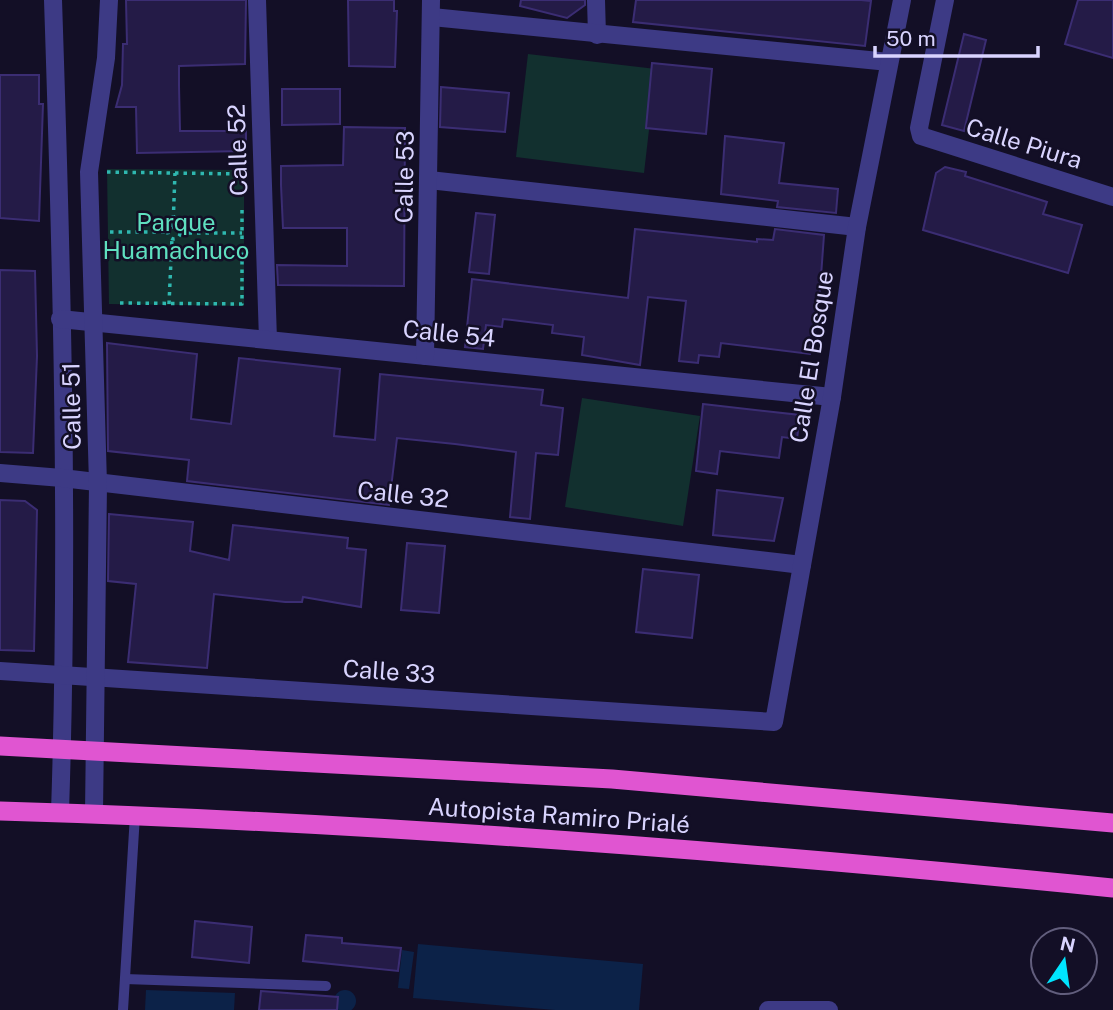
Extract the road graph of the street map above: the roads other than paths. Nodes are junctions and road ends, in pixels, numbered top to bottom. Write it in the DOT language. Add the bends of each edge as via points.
graph roads {
  1 [pos="52,0"];
  2 [pos="109,0"];
  3 [pos="257,0"];
  4 [pos="596,0"];
  5 [pos="902,0"];
  6 [pos="945,0"];
  7 [pos="432,9"];
  8 [pos="597,35"];
  9 [pos="889,62"];
  10 [pos="429,180"];
  11 [pos="1113,197"];
  12 [pos="857,227"];
  13 [pos="60,318"];
  14 [pos="94,322"];
  15 [pos="268,340"];
  16 [pos="425,356"];
  17 [pos="832,397"];
  18 [pos="0,473"];
  19 [pos="62,478"];
  20 [pos="98,484"];
  21 [pos="802,565"];
  22 [pos="0,671"];
  23 [pos="64,674"];
  24 [pos="98,677"];
  25 [pos="774,722"];
  26 [pos="0,746"];
  27 [pos="62,748"];
  28 [pos="96,750"];
  29 [pos="0,811"];
  30 [pos="60,812"];
  31 [pos="94,813"];
  32 [pos="135,816"];
  33 [pos="1113,823"];
  34 [pos="1113,888"];
  35 [pos="125,979"];
  36 [pos="326,986"];
  37 [pos="123,1010"];
  38 [pos="768,1010"];
  39 [pos="829,1010"];
  1 -- 13 [label="street, Calle 51"];
  2 -- 14 [label="street, Calle 51" via="106,58 89,172"];
  3 -- 15 [label="street, Calle 52"];
  4 -- 8 [label="street"];
  5 -- 9 [label="street, Calle El Bosque"];
  6 -- 11 [label="street, Calle Piura" via="921,136"];
  7 -- 8 [label="street"];
  7 -- 10 [label="street, Calle 53"];
  8 -- 9 [label="street"];
  9 -- 12 [label="street, Calle El Bosque"];
  10 -- 12 [label="street"];
  10 -- 16 [label="street, Calle 53"];
  12 -- 17 [label="street, Calle El Bosque"];
  13 -- 14 [label="street, Calle 54"];
  13 -- 19 [label="street, Calle 51"];
  14 -- 15 [label="street, Calle 54"];
  14 -- 20 [label="street, Calle 51"];
  15 -- 16 [label="street, Calle 54"];
  16 -- 17 [label="street, Calle 54"];
  17 -- 21 [label="street, Calle El Bosque"];
  18 -- 19 [label="street, Calle 32"];
  19 -- 20 [label="street, Calle 32"];
  19 -- 23 [label="street, Calle 51"];
  20 -- 21 [label="street, Calle 32"];
  20 -- 24 [label="street, Calle 51"];
  21 -- 25 [label="street, Calle El Bosque"];
  22 -- 23 [label="street, Calle 33"];
  23 -- 24 [label="street, Calle 33"];
  23 -- 27 [label="street, Calle 51"];
  24 -- 25 [label="street, Calle 33"];
  24 -- 28 [label="street, Calle 51"];
  26 -- 27 [label="highway, Autopista Ramiro Prialé"];
  27 -- 28 [label="highway, Autopista Ramiro Prialé"];
  27 -- 30 [label="street, Calle 51"];
  28 -- 31 [label="street, Calle 51"];
  28 -- 33 [label="highway, Autopista Ramiro Prialé" via="612,779"];
  29 -- 30 [label="highway, Autopista Ramiro Prialé"];
  30 -- 31 [label="highway, Autopista Ramiro Prialé"];
  31 -- 32 [label="highway, Autopista Ramiro Prialé"];
  32 -- 34 [label="highway, Autopista Ramiro Prialé" via="473,833"];
  32 -- 35 [label="lane"];
  35 -- 36 [label="lane"];
  35 -- 37 [label="lane"];
  38 -- 39 [label="street"];
}
